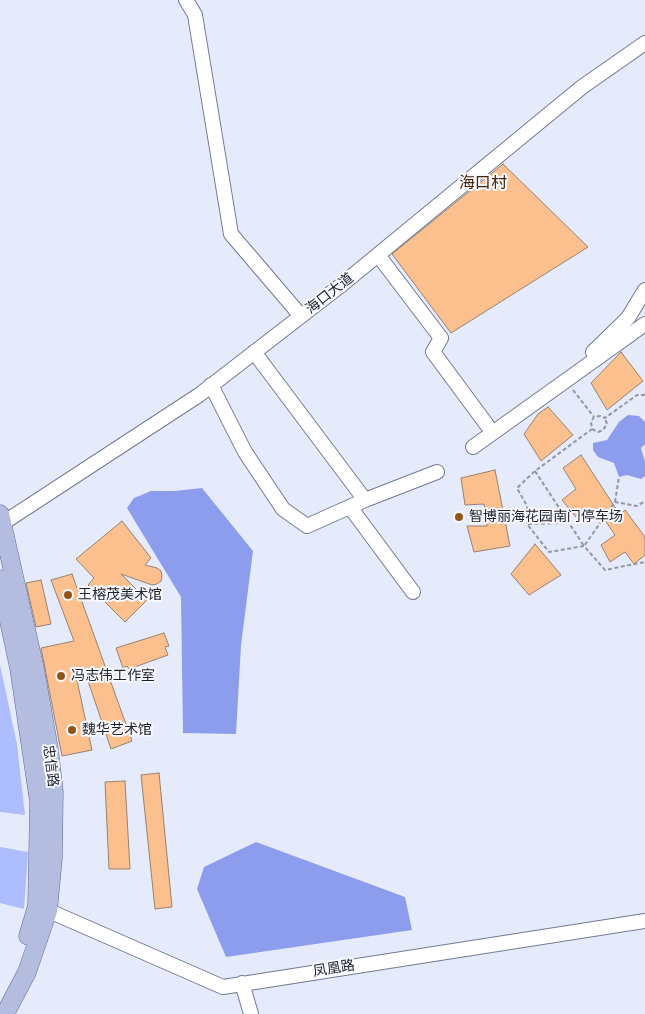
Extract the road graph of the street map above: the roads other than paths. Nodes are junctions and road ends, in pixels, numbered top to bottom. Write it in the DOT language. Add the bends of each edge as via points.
graph roads {
  1 [pos="186,0"];
  2 [pos="645,43"];
  3 [pos="378,255"];
  4 [pos="645,290"];
  5 [pos="301,316"];
  6 [pos="645,324"];
  7 [pos="254,352"];
  8 [pos="211,385"];
  9 [pos="503,418"];
  10 [pos="493,431"];
  11 [pos="473,447"];
  12 [pos="437,472"];
  13 [pos="365,500"];
  14 [pos="350,507"];
  15 [pos="1,521"];
  16 [pos="0,579"];
  17 [pos="413,592"];
  18 [pos="42,908"];
  19 [pos="645,921"];
  20 [pos="242,984"];
  21 [pos="4,1001"];
  22 [pos="251,1014"];
  1 -- 5 [label="street" via="195,15 231,234"];
  2 -- 3 [label="street, 海口大道" via="582,87"];
  3 -- 5 [label="street, 海口大道"];
  3 -- 10 [label="street" via="441,338 433,352"];
  4 -- 9 [label="street" via="628,318 590,355"];
  5 -- 7 [label="street, 海口大道"];
  6 -- 10 [label="street"];
  7 -- 8 [label="street, 海口大道"];
  7 -- 13 [label="street"];
  8 -- 14 [label="street" via="245,452 283,509 307,526"];
  8 -- 15 [label="street, 海口大道"];
  10 -- 11 [label="street"];
  12 -- 13 [label="street"];
  13 -- 14 [label="street"];
  14 -- 17 [label="street"];
  15 -- 18 [label="main road, 忠信路" via="35,669 54,792 53,858"];
  16 -- 18 [label="main road, 忠信路" via="19,668 39,802"];
  18 -- 20 [label="street, 凤凰路" via="222,987"];
  18 -- 21 [label="main road, 忠信路"];
  19 -- 20 [label="street, 凤凰路"];
  20 -- 22 [label="street"];
}
